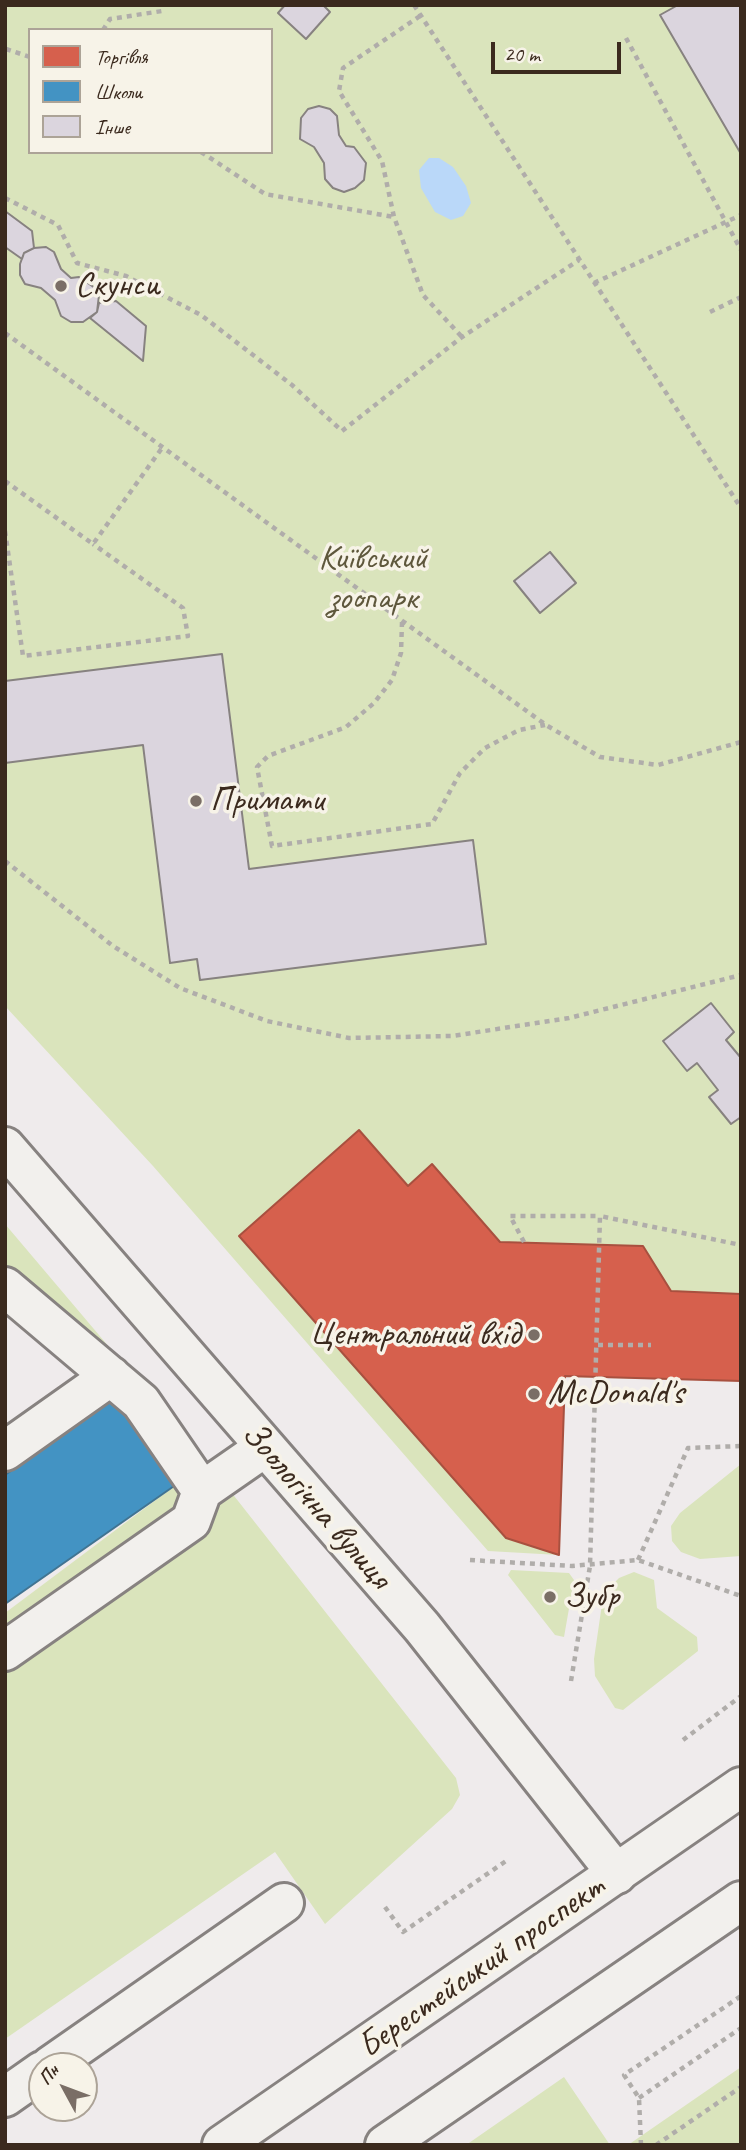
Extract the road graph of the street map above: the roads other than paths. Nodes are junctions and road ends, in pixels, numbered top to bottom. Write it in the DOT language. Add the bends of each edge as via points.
graph roads {
  1 [pos="5,1147"];
  2 [pos="5,1287"];
  3 [pos="111,1376"];
  4 [pos="264,1448"];
  5 [pos="5,1451"];
  6 [pos="202,1491"];
  7 [pos="5,1651"];
  8 [pos="741,1787"];
  9 [pos="617,1874"];
  10 [pos="741,1901"];
  11 [pos="284,1903"];
  12 [pos="70,2052"];
  13 [pos="28,2081"];
  14 [pos="5,2097"];
  15 [pos="222,2145"];
  16 [pos="384,2145"];
  1 -- 4 [label="main road, Зоологічна вулиця"];
  2 -- 3 [label="main road"];
  3 -- 5 [label="main road"];
  3 -- 6 [label="main road" via="141,1402"];
  4 -- 6 [label="main road"];
  4 -- 9 [label="main road, Зоологічна вулиця" via="422,1627"];
  6 -- 7 [label="main road" via="191,1521"];
  8 -- 9 [label="main road, Берестейський проспект"];
  9 -- 15 [label="main road, Берестейський проспект"];
  10 -- 16 [label="main road"];
  11 -- 12 [label="main road"];
  13 -- 14 [label="main road"];
}
